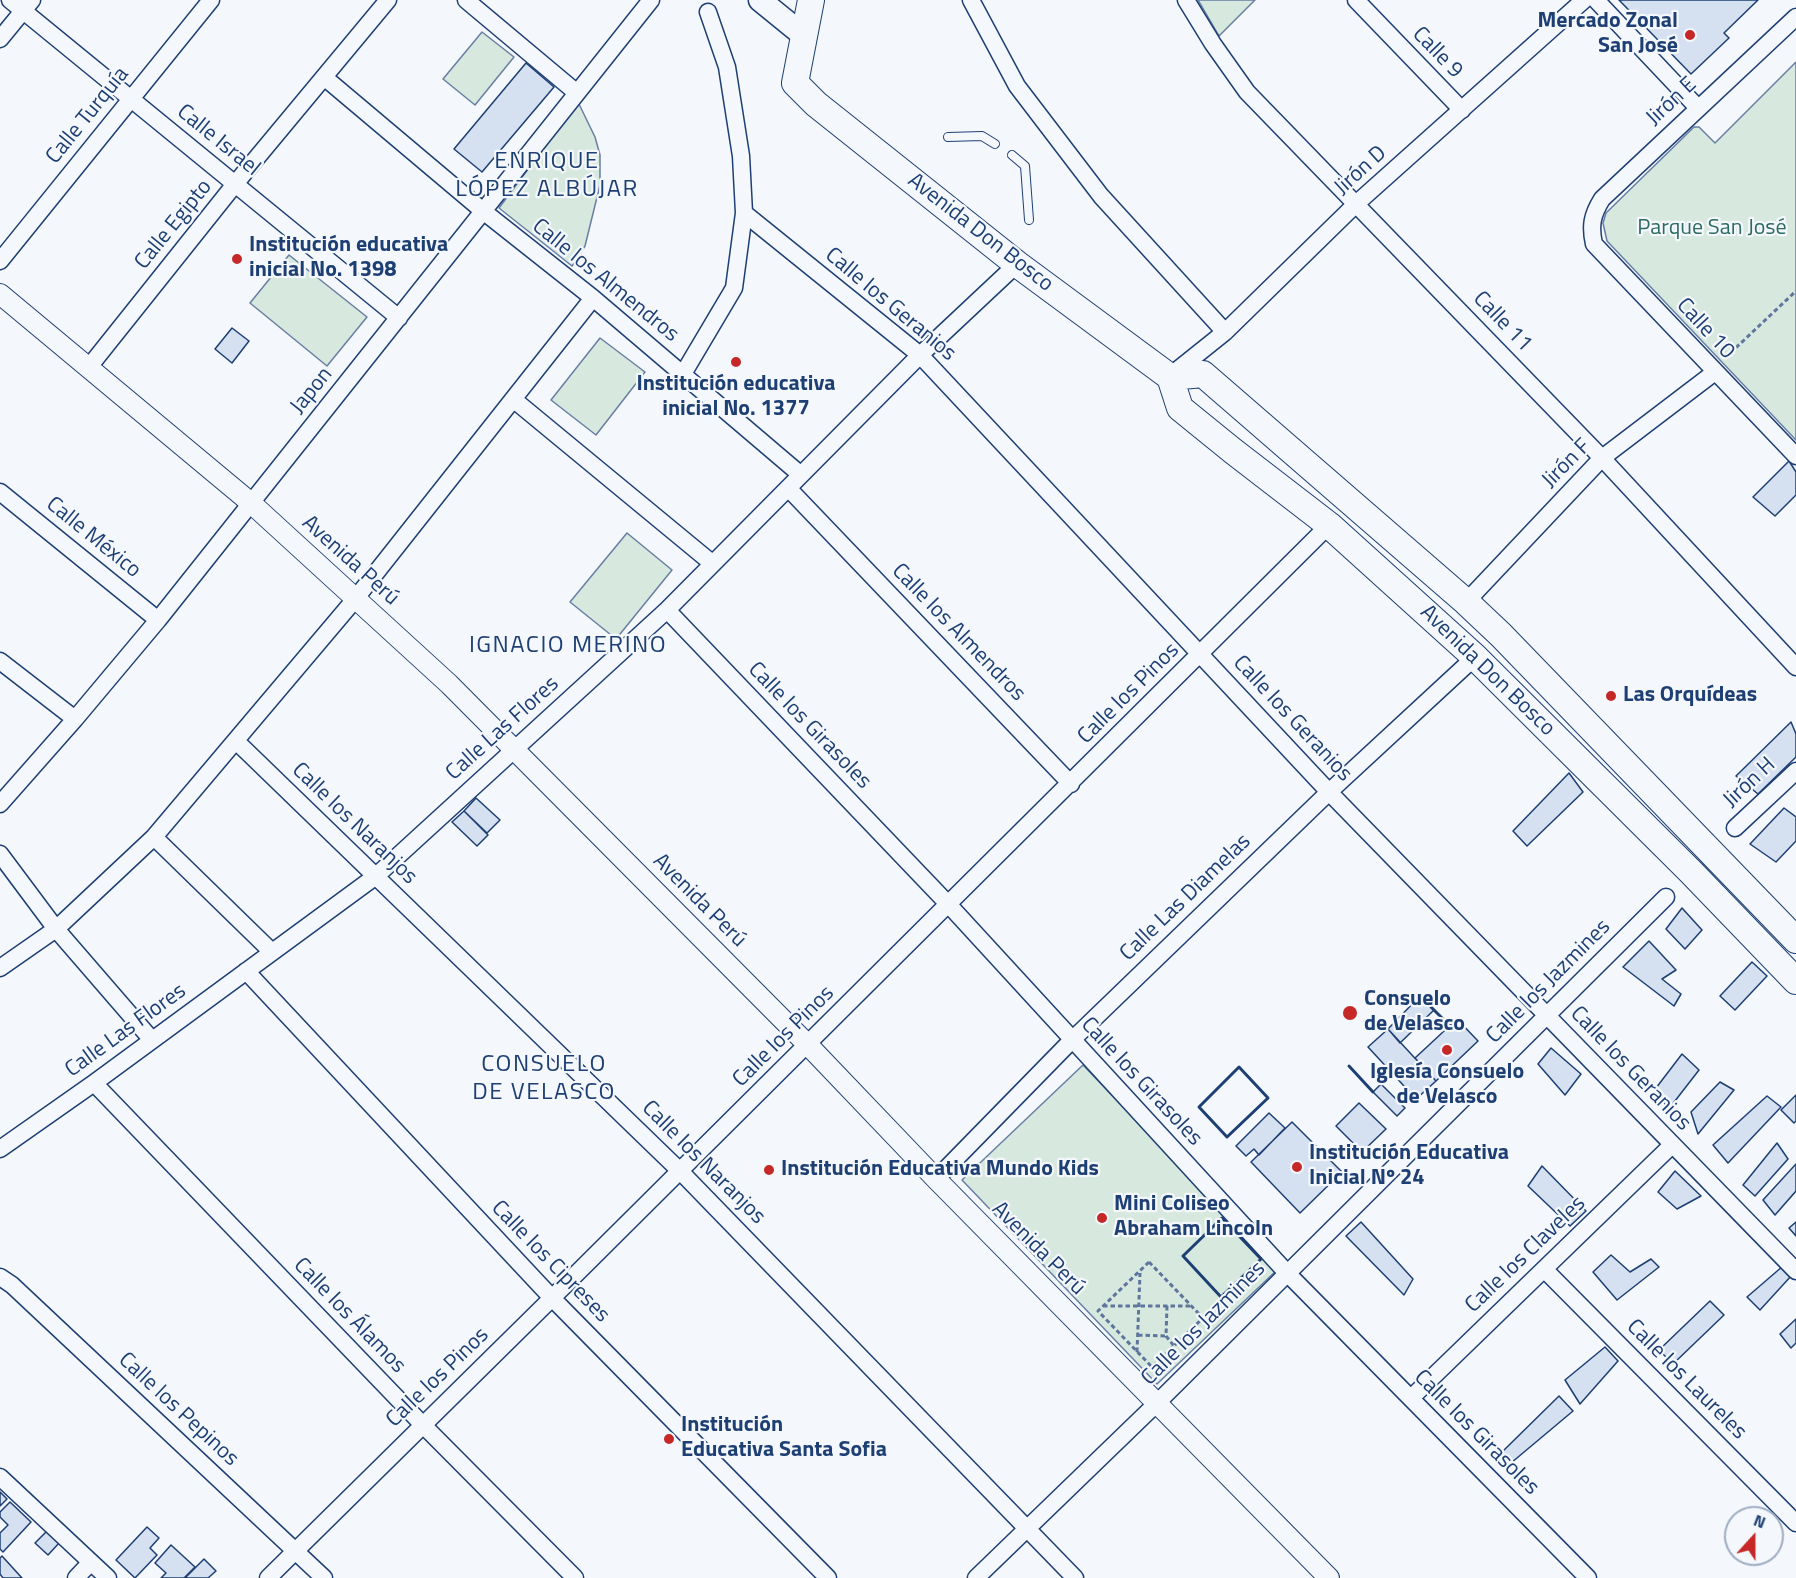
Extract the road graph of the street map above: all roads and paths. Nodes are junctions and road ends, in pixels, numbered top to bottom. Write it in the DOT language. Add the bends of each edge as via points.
graph roads {
  1 [pos="10,0"];
  2 [pos="211,0"];
  3 [pos="387,0"];
  4 [pos="466,0"];
  5 [pos="651,0"];
  6 [pos="760,0"];
  7 [pos="811,0"];
  8 [pos="971,0"];
  9 [pos="1186,0"];
  10 [pos="1356,0"];
  11 [pos="1584,0"];
  12 [pos="1596,0"];
  13 [pos="27,5"];
  14 [pos="708,12"];
  15 [pos="1796,17"];
  16 [pos="803,35"];
  17 [pos="0,39"];
  18 [pos="324,76"];
  19 [pos="577,93"];
  20 [pos="131,99"];
  21 [pos="1698,108"];
  22 [pos="1462,110"];
  23 [pos="948,136"];
  24 [pos="995,144"];
  25 [pos="1012,156"];
  26 [pos="235,184"];
  27 [pos="1357,203"];
  28 [pos="483,211"];
  29 [pos="744,213"];
  30 [pos="1029,220"];
  31 [pos="1591,227"];
  32 [pos="0,261"];
  33 [pos="1017,264"];
  34 [pos="1796,291"];
  35 [pos="0,294"];
  36 [pos="593,298"];
  37 [pos="399,318"];
  38 [pos="1225,332"];
  39 [pos="920,355"];
  40 [pos="89,367"];
  41 [pos="1714,371"];
  42 [pos="683,374"];
  43 [pos="1170,377"];
  44 [pos="513,399"];
  45 [pos="1796,456"];
  46 [pos="1602,458"];
  47 [pos="801,475"];
  48 [pos="788,488"];
  49 [pos="0,492"];
  50 [pos="251,503"];
  51 [pos="1329,525"];
  52 [pos="713,564"];
  53 [pos="356,598"];
  54 [pos="1466,602"];
  55 [pos="667,610"];
  56 [pos="158,620"];
  57 [pos="1201,654"];
  58 [pos="1474,657"];
  59 [pos="0,661"];
  60 [pos="1796,667"];
  61 [pos="75,719"];
  62 [pos="236,741"];
  63 [pos="514,750"];
  64 [pos="1796,771"];
  65 [pos="1071,784"];
  66 [pos="1329,792"];
  67 [pos="0,804"];
  68 [pos="1735,828"];
  69 [pos="154,837"];
  70 [pos="1711,851"];
  71 [pos="0,854"];
  72 [pos="1691,872"];
  73 [pos="376,876"];
  74 [pos="1666,897"];
  75 [pos="949,905"];
  76 [pos="56,930"];
  77 [pos="1796,940"];
  78 [pos="272,952"];
  79 [pos="0,968"];
  80 [pos="246,971"];
  81 [pos="1796,981"];
  82 [pos="1546,1016"];
  83 [pos="152,1040"];
  84 [pos="1072,1040"];
  85 [pos="808,1045"];
  86 [pos="94,1083"];
  87 [pos="1672,1145"];
  88 [pos="0,1149"];
  89 [pos="680,1171"];
  90 [pos="936,1179"];
  91 [pos="1544,1269"];
  92 [pos="1140,1271"];
  93 [pos="1796,1271"];
  94 [pos="1287,1274"];
  95 [pos="0,1276"];
  96 [pos="552,1298"];
  97 [pos="1103,1306"];
  98 [pos="1139,1306"];
  99 [pos="1167,1306"];
  100 [pos="1190,1306"];
  101 [pos="1138,1335"];
  102 [pos="1166,1336"];
  103 [pos="1174,1346"];
  104 [pos="1137,1352"];
  105 [pos="1411,1398"];
  106 [pos="1157,1403"];
  107 [pos="422,1424"];
  108 [pos="0,1477"];
  109 [pos="1796,1523"];
  110 [pos="1027,1528"];
  111 [pos="295,1550"];
  112 [pos="91,1563"];
  113 [pos="76,1578"];
  114 [pos="108,1578"];
  115 [pos="268,1578"];
  116 [pos="324,1578"];
  117 [pos="575,1578"];
  118 [pos="828,1578"];
  119 [pos="976,1578"];
  120 [pos="1075,1578"];
  121 [pos="1329,1578"];
  122 [pos="1588,1578"];
  1 -- 13 [label="street, Calle Israel"];
  2 -- 20 [label="street, Calle Turquía"];
  3 -- 18 [label="street, Calle Egipto"];
  4 -- 19 [label="street"];
  5 -- 19 [label="street, Japon"];
  6 -- 16 [label="main road"];
  7 -- 16 [label="main road"];
  8 -- 38 [label="street" via="1017,86 1101,196"];
  9 -- 27 [label="street, Calle 11" via="1247,92"];
  10 -- 22 [label="street, Calle 9"];
  11 -- 22 [label="street, Jirón D"];
  12 -- 21 [label="street"];
  13 -- 17 [label="street"];
  13 -- 20 [label="street, Calle Israel"];
  14 -- 29 [label="street" via="727,67 741,156"];
  15 -- 21 [label="street, Jirón E"];
  16 -- 33 [label="main road, Avenida Don Bosco" via="795,83 816,104"];
  18 -- 26 [label="street, Calle Egipto"];
  18 -- 28 [label="street, Calle los Almendros"];
  19 -- 28 [label="street, Japon"];
  20 -- 26 [label="street, Calle Israel"];
  20 -- 32 [label="street, Calle Turquía"];
  21 -- 31 [label="street, Jirón E" via="1602,199"];
  22 -- 27 [label="street, Jirón D"];
  23 -- 24 [label="lane" via="982,136"];
  25 -- 30 [label="lane" via="1025,166"];
  26 -- 37 [label="street, Calle Israel"];
  26 -- 40 [label="street, Calle Egipto"];
  27 -- 38 [label="street, Jirón D"];
  27 -- 46 [label="street, Calle 11"];
  28 -- 36 [label="street, Calle los Almendros"];
  28 -- 37 [label="street, Japon"];
  29 -- 39 [label="street, Calle los Geranios"];
  29 -- 42 [label="street" via="734,288"];
  31 -- 41 [label="street, Calle 10" via="1594,244"];
  33 -- 39 [label="street, Calle Las Flores"];
  33 -- 43 [label="main road, Avenida Don Bosco"];
  34 -- 41 [label="path"];
  35 -- 40 [label="street, Avenida Perú"];
  36 -- 42 [label="street, Calle los Almendros"];
  36 -- 44 [label="street"];
  37 -- 50 [label="street, Japon"];
  38 -- 43 [label="street, Jirón D"];
  39 -- 47 [label="street, Calle Las Flores"];
  39 -- 57 [label="street, Calle los Geranios"];
  40 -- 50 [label="street, Avenida Perú"];
  41 -- 45 [label="street, Calle 10"];
  41 -- 46 [label="street, Jirón F"];
  42 -- 47 [label="street, Calle los Almendros"];
  43 -- 51 [label="main road, Avenida Don Bosco" via="1180,408"];
  43 -- 54 [label="main road, Avenida Don Bosco" via="1203,374"];
  44 -- 52 [label="street"];
  44 -- 53 [label="street"];
  46 -- 54 [label="street, Jirón F"];
  46 -- 60 [label="street, Calle 11"];
  47 -- 48 [label="street, Calle Las Flores"];
  48 -- 52 [label="street, Calle Las Flores"];
  48 -- 65 [label="street, Calle los Almendros"];
  49 -- 56 [label="street, Calle México"];
  50 -- 53 [label="street, Avenida Perú"];
  50 -- 56 [label="street, Japon"];
  51 -- 57 [label="street, Calle los Pinos"];
  51 -- 58 [label="main road, Avenida Don Bosco"];
  52 -- 55 [label="street, Calle Las Flores"];
  53 -- 62 [label="street"];
  53 -- 63 [label="street, Avenida Perú"];
  54 -- 70 [label="main road, Avenida Don Bosco"];
  55 -- 63 [label="street, Calle Las Flores"];
  55 -- 75 [label="street, Calle los Girasoles"];
  56 -- 61 [label="street, Japon"];
  57 -- 65 [label="street, Calle los Pinos"];
  57 -- 66 [label="street, Calle los Geranios"];
  58 -- 66 [label="street, Calle Las Diamelas"];
  58 -- 72 [label="main road, Avenida Don Bosco"];
  59 -- 61 [label="street"];
  61 -- 67 [label="street, Japon"];
  62 -- 69 [label="street"];
  62 -- 73 [label="street, Calle los Naranjos"];
  63 -- 73 [label="street, Calle Las Flores"];
  63 -- 85 [label="street, Avenida Perú"];
  64 -- 68 [label="street, Jirón H"];
  65 -- 75 [label="street, Calle los Pinos"];
  66 -- 82 [label="street, Calle los Geranios"];
  66 -- 84 [label="street, Calle Las Diamelas"];
  69 -- 76 [label="street"];
  69 -- 78 [label="street"];
  70 -- 72 [label="main road"];
  70 -- 77 [label="main road, Avenida Don Bosco"];
  71 -- 76 [label="street"];
  72 -- 81 [label="main road, Avenida Don Bosco"];
  73 -- 78 [label="street, Calle Las Flores"];
  73 -- 89 [label="street, Calle los Naranjos"];
  74 -- 82 [label="street, Calle los Jazmines"];
  75 -- 84 [label="street, Calle los Girasoles"];
  75 -- 85 [label="street, Calle los Pinos"];
  76 -- 79 [label="street"];
  76 -- 83 [label="street"];
  78 -- 80 [label="street, Calle Las Flores"];
  80 -- 83 [label="street, Calle Las Flores"];
  80 -- 96 [label="street, Calle los Cipreses"];
  82 -- 87 [label="street, Calle los Geranios"];
  82 -- 94 [label="street, Calle los Jazmines"];
  83 -- 86 [label="street, Calle Las Flores"];
  84 -- 90 [label="street, Calle Las Diamelas"];
  84 -- 94 [label="street, Calle los Girasoles"];
  85 -- 89 [label="street, Calle los Pinos"];
  85 -- 90 [label="street, Avenida Perú"];
  86 -- 88 [label="street, Calle Las Flores"];
  86 -- 107 [label="street, Calle los Álamos"];
  87 -- 91 [label="street, Calle los Claveles"];
  87 -- 93 [label="street, Calle los Geranios"];
  89 -- 96 [label="street, Calle los Pinos"];
  89 -- 110 [label="street, Calle los Naranjos"];
  90 -- 106 [label="street, Avenida Perú"];
  91 -- 105 [label="street, Calle los Claveles"];
  91 -- 109 [label="street, Calle los Laureles"];
  92 -- 97 [label="path"];
  92 -- 98 [label="path"];
  92 -- 100 [label="path" via="1149,1262"];
  94 -- 105 [label="street, Calle los Girasoles"];
  94 -- 106 [label="street, Calle los Jazmines"];
  95 -- 111 [label="street, Calle los Pepinos"];
  96 -- 107 [label="street, Calle los Pinos"];
  96 -- 118 [label="street, Calle los Cipreses"];
  97 -- 98 [label="path"];
  97 -- 104 [label="path" via="1098,1311"];
  98 -- 99 [label="path"];
  98 -- 101 [label="path"];
  99 -- 100 [label="path"];
  99 -- 102 [label="path"];
  100 -- 103 [label="path" via="1203,1318"];
  101 -- 102 [label="path"];
  101 -- 104 [label="path"];
  102 -- 103 [label="path"];
  103 -- 104 [label="path" via="1152,1367"];
  105 -- 122 [label="street, Calle los Girasoles"];
  106 -- 110 [label="street, Calle los Jazmines"];
  106 -- 121 [label="street, Avenida Perú"];
  107 -- 111 [label="street, Calle los Pinos"];
  107 -- 117 [label="street, Calle los Álamos"];
  108 -- 112 [label="street"];
  110 -- 119 [label="street, Calle los Jazmines"];
  110 -- 120 [label="street, Calle los Naranjos"];
  111 -- 115 [label="street, Calle los Pinos"];
  111 -- 116 [label="street, Calle los Pepinos"];
  112 -- 113 [label="street"];
  112 -- 114 [label="street"];
}
